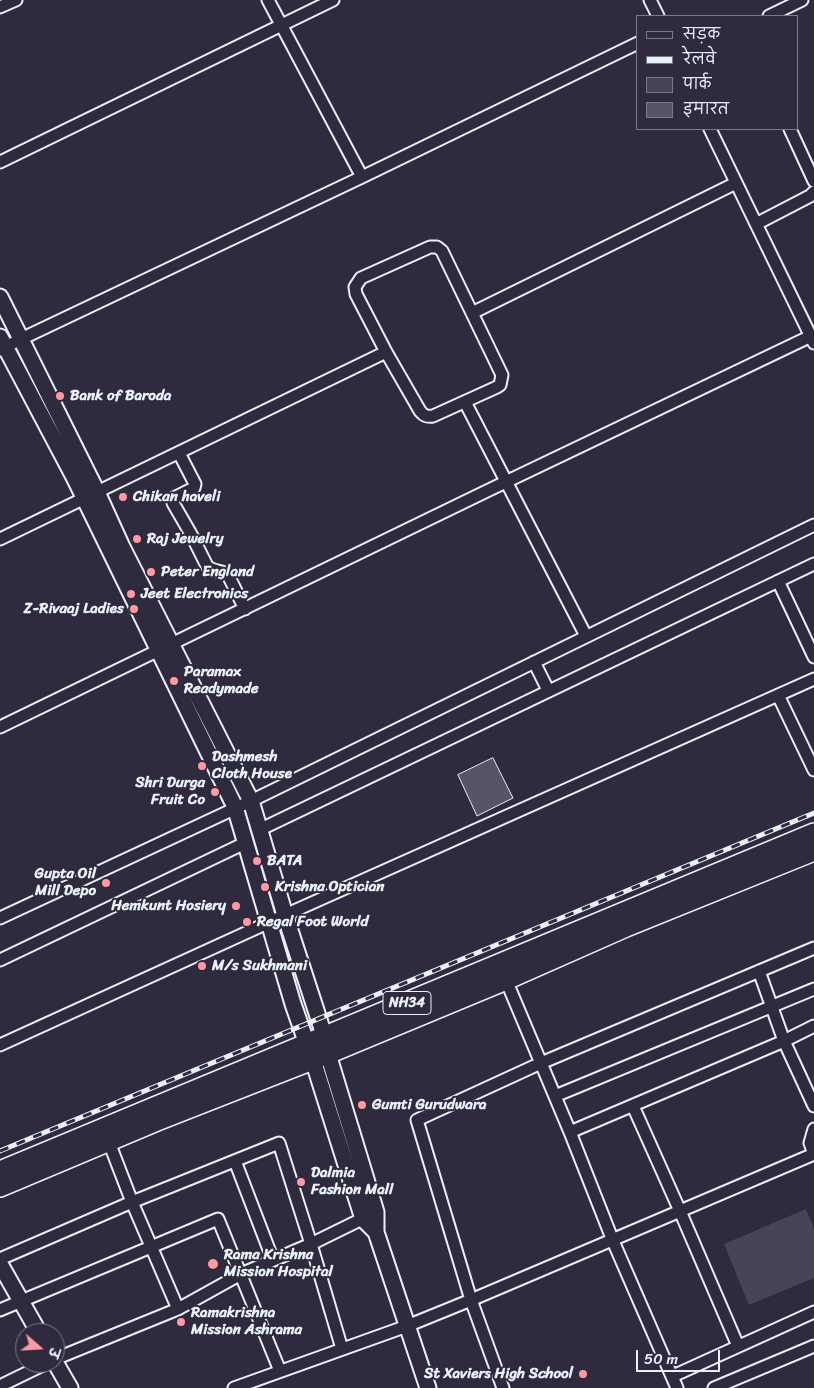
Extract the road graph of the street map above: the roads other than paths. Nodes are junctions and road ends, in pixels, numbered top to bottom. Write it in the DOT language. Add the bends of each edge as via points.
graph roads {
  1 [pos="16,0"];
  2 [pos="268,0"];
  3 [pos="333,0"];
  4 [pos="650,0"];
  5 [pos="802,0"];
  6 [pos="0,7"];
  7 [pos="658,15"];
  8 [pos="771,15"];
  9 [pos="280,26"];
  10 [pos="636,44"];
  11 [pos="710,130"];
  12 [pos="790,130"];
  13 [pos="0,162"];
  14 [pos="362,177"];
  15 [pos="814,181"];
  16 [pos="736,183"];
  17 [pos="814,192"];
  18 [pos="756,224"];
  19 [pos="0,297"];
  20 [pos="472,313"];
  21 [pos="21,339"];
  22 [pos="812,340"];
  23 [pos="2,345"];
  24 [pos="386,352"];
  25 [pos="465,402"];
  26 [pos="180,453"];
  27 [pos="506,482"];
  28 [pos="90,494"];
  29 [pos="814,525"];
  30 [pos="0,539"];
  31 [pos="814,564"];
  32 [pos="778,581"];
  33 [pos="245,609"];
  34 [pos="586,636"];
  35 [pos="165,647"];
  36 [pos="814,657"];
  37 [pos="534,662"];
  38 [pos="814,679"];
  39 [pos="548,690"];
  40 [pos="778,695"];
  41 [pos="0,727"];
  42 [pos="814,770"];
  43 [pos="251,801"];
  44 [pos="235,807"];
  45 [pos="259,830"];
  46 [pos="814,833"];
  47 [pos="245,843"];
  48 [pos="814,850"];
  49 [pos="651,909"];
  50 [pos="285,915"];
  51 [pos="0,918"];
  52 [pos="269,923"];
  53 [pos="814,948"];
  54 [pos="0,960"];
  55 [pos="759,971"];
  56 [pos="506,980"];
  57 [pos="814,989"];
  58 [pos="772,1007"];
  59 [pos="814,1026"];
  60 [pos="784,1041"];
  61 [pos="0,1045"];
  62 [pos="318,1049"];
  63 [pos="541,1063"];
  64 [pos="555,1096"];
  65 [pos="633,1106"];
  66 [pos="814,1106"];
  67 [pos="814,1129"];
  68 [pos="570,1132"];
  69 [pos="106,1135"];
  70 [pos="814,1154"];
  71 [pos="236,1161"];
  72 [pos="0,1172"];
  73 [pos="0,1187"];
  74 [pos="132,1202"];
  75 [pos="680,1211"];
  76 [pos="370,1215"];
  77 [pos="613,1241"];
  78 [pos="311,1244"];
  79 [pos="150,1246"];
  80 [pos="0,1259"];
  81 [pos="273,1260"];
  82 [pos="0,1264"];
  83 [pos="241,1274"];
  84 [pos="471,1300"];
  85 [pos="21,1301"];
  86 [pos="178,1308"];
  87 [pos="0,1310"];
  88 [pos="814,1312"];
  89 [pos="33,1323"];
  90 [pos="407,1326"];
  91 [pos="738,1346"];
  92 [pos="814,1346"];
  93 [pos="342,1350"];
  94 [pos="65,1357"];
  95 [pos="280,1371"];
  96 [pos="27,1373"];
  97 [pos="62,1373"];
  98 [pos="673,1376"];
  99 [pos="0,1388"];
  100 [pos="70,1388"];
  101 [pos="234,1388"];
  102 [pos="428,1388"];
  103 [pos="503,1388"];
  104 [pos="677,1388"];
  105 [pos="714,1388"];
  1 -- 6 [label="street"];
  2 -- 9 [label="street"];
  3 -- 9 [label="street"];
  4 -- 7 [label="street"];
  5 -- 8 [label="street"];
  9 -- 13 [label="street"];
  9 -- 14 [label="street"];
  10 -- 14 [label="street"];
  11 -- 16 [label="street"];
  12 -- 15 [label="street"];
  14 -- 21 [label="street"];
  16 -- 18 [label="street"];
  16 -- 20 [label="street"];
  17 -- 18 [label="street"];
  18 -- 22 [label="street"];
  19 -- 21 [label="street"];
  20 -- 24 [label="street" via="442,251 437,247 430,247 361,278 355,287 356,294"];
  20 -- 25 [label="street" via="500,369 502,380 497,387"];
  21 -- 23 [label="street"];
  21 -- 28 [label="street"];
  22 -- 27 [label="street"];
  23 -- 28 [label="street" via="65,459"];
  24 -- 25 [label="street" via="422,414 433,416"];
  24 -- 26 [label="street"];
  25 -- 27 [label="street"];
  26 -- 28 [label="street"];
  26 -- 33 [label="street" via="195,484 194,488 174,498 173,503 207,566 228,575"];
  27 -- 33 [label="street"];
  27 -- 34 [label="street"];
  28 -- 30 [label="street"];
  28 -- 35 [label="street" via="122,547"];
  29 -- 34 [label="street"];
  31 -- 32 [label="street"];
  32 -- 36 [label="street"];
  32 -- 39 [label="street"];
  33 -- 35 [label="street"];
  34 -- 37 [label="street"];
  35 -- 41 [label="street"];
  35 -- 43 [label="street"];
  35 -- 44 [label="street"];
  37 -- 39 [label="street"];
  37 -- 43 [label="street"];
  38 -- 40 [label="street"];
  39 -- 45 [label="street"];
  40 -- 42 [label="street"];
  40 -- 50 [label="street"];
  43 -- 44 [label="street"];
  43 -- 45 [label="street"];
  44 -- 47 [label="street"];
  44 -- 51 [label="street"];
  45 -- 50 [label="street"];
  46 -- 49 [label="highway, NH34"];
  47 -- 52 [label="street"];
  47 -- 54 [label="street"];
  48 -- 49 [label="highway, NH34"];
  49 -- 56 [label="highway, NH34"];
  49 -- 62 [label="highway, NH34"];
  50 -- 52 [label="street"];
  50 -- 62 [label="street"];
  52 -- 61 [label="street"];
  52 -- 62 [label="street" via="293,1004"];
  53 -- 55 [label="street"];
  55 -- 58 [label="street"];
  55 -- 63 [label="street"];
  56 -- 62 [label="highway, NH34"];
  56 -- 63 [label="street"];
  57 -- 58 [label="street"];
  58 -- 60 [label="street"];
  58 -- 64 [label="street"];
  59 -- 60 [label="street"];
  60 -- 65 [label="street"];
  60 -- 66 [label="street"];
  62 -- 69 [label="highway, NH34"];
  62 -- 76 [label="street"];
  63 -- 64 [label="street"];
  63 -- 84 [label="street" via="417,1120"];
  64 -- 68 [label="street"];
  65 -- 68 [label="street"];
  65 -- 75 [label="street"];
  67 -- 70 [label="street" via="810,1143"];
  68 -- 77 [label="street"];
  69 -- 72 [label="highway, NH34"];
  69 -- 73 [label="highway, NH34"];
  69 -- 74 [label="street"];
  70 -- 75 [label="street"];
  71 -- 74 [label="street"];
  71 -- 78 [label="street" via="279,1144"];
  71 -- 81 [label="street"];
  74 -- 79 [label="street"];
  74 -- 80 [label="street"];
  75 -- 77 [label="street"];
  75 -- 91 [label="street"];
  76 -- 78 [label="street"];
  76 -- 90 [label="street"];
  77 -- 84 [label="street"];
  77 -- 98 [label="street"];
  78 -- 81 [label="street"];
  78 -- 93 [label="street"];
  79 -- 83 [label="street" via="218,1219"];
  79 -- 85 [label="street"];
  79 -- 86 [label="street"];
  81 -- 83 [label="street"];
  82 -- 85 [label="street"];
  83 -- 86 [label="street"];
  83 -- 95 [label="street"];
  84 -- 90 [label="street"];
  84 -- 103 [label="street"];
  85 -- 87 [label="street"];
  85 -- 89 [label="street"];
  86 -- 94 [label="street"];
  88 -- 91 [label="street"];
  90 -- 93 [label="street"];
  90 -- 102 [label="street"];
  91 -- 98 [label="street"];
  92 -- 105 [label="street"];
  93 -- 95 [label="street"];
  95 -- 101 [label="street"];
  96 -- 99 [label="street"];
  97 -- 100 [label="street"];
  98 -- 104 [label="street"];
}
